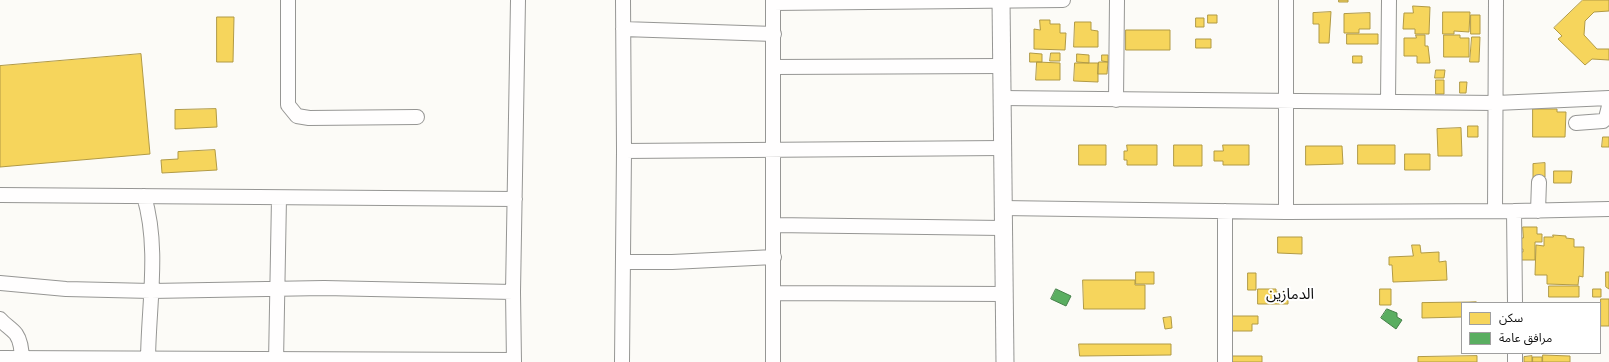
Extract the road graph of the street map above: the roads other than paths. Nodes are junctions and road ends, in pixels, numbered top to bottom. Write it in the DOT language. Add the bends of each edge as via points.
graph roads {
  1 [pos="288,0"];
  2 [pos="518,0"];
  3 [pos="623,0"];
  4 [pos="1063,0"];
  5 [pos="1117,0"];
  6 [pos="1286,0"];
  7 [pos="1389,0"];
  8 [pos="1496,0"];
  9 [pos="1001,1"];
  10 [pos="773,2"];
  11 [pos="623,29"];
  12 [pos="774,34"];
  13 [pos="1002,66"];
  14 [pos="773,67"];
  15 [pos="1001,98"];
  16 [pos="1609,98"];
  17 [pos="1116,100"];
  18 [pos="1286,102"];
  19 [pos="1388,102"];
  20 [pos="1496,103"];
  21 [pos="1609,106"];
  22 [pos="417,117"];
  23 [pos="1576,123"];
  24 [pos="1002,148"];
  25 [pos="624,151"];
  26 [pos="773,151"];
  27 [pos="1538,182"];
  28 [pos="0,195"];
  29 [pos="144,196"];
  30 [pos="279,198"];
  31 [pos="515,199"];
  32 [pos="1002,208"];
  33 [pos="1609,209"];
  34 [pos="1225,211"];
  35 [pos="1496,211"];
  36 [pos="1514,211"];
  37 [pos="1538,211"];
  38 [pos="1286,212"];
  39 [pos="772,224"];
  40 [pos="1002,228"];
  41 [pos="774,257"];
  42 [pos="623,262"];
  43 [pos="0,283"];
  44 [pos="277,290"];
  45 [pos="151,291"];
  46 [pos="514,292"];
  47 [pos="773,293"];
  48 [pos="1005,294"];
  49 [pos="1515,302"];
  50 [pos="0,319"];
  51 [pos="0,358"];
  52 [pos="22,360"];
  53 [pos="148,360"];
  54 [pos="276,360"];
  55 [pos="514,361"];
  56 [pos="622,362"];
  57 [pos="773,362"];
  58 [pos="1005,362"];
  59 [pos="1226,362"];
  1 -- 22 [label="street" via="288,105 297,116"];
  2 -- 31 [label="street"];
  3 -- 11 [label="street"];
  4 -- 9 [label="street"];
  5 -- 17 [label="street"];
  6 -- 18 [label="street"];
  7 -- 19 [label="street"];
  8 -- 20 [label="street"];
  9 -- 10 [label="street"];
  9 -- 13 [label="street"];
  10 -- 12 [label="street"];
  11 -- 12 [label="street"];
  11 -- 25 [label="street"];
  12 -- 14 [label="street"];
  13 -- 14 [label="street"];
  13 -- 15 [label="street"];
  14 -- 26 [label="street"];
  15 -- 17 [label="street"];
  15 -- 24 [label="street"];
  16 -- 20 [label="street"];
  17 -- 18 [label="street"];
  18 -- 19 [label="street"];
  18 -- 38 [label="street"];
  19 -- 20 [label="street"];
  20 -- 35 [label="street"];
  21 -- 23 [label="street" via="1603,121"];
  24 -- 26 [label="street"];
  24 -- 32 [label="street"];
  25 -- 26 [label="street"];
  25 -- 42 [label="street"];
  26 -- 39 [label="street"];
  27 -- 37 [label="street"];
  28 -- 29 [label="street"];
  29 -- 30 [label="street"];
  29 -- 45 [label="street" via="151,228"];
  30 -- 31 [label="street"];
  30 -- 44 [label="street"];
  31 -- 46 [label="street"];
  32 -- 34 [label="street"];
  32 -- 40 [label="street"];
  33 -- 37 [label="street"];
  34 -- 38 [label="street"];
  34 -- 59 [label="street"];
  35 -- 36 [label="street"];
  35 -- 38 [label="street"];
  36 -- 37 [label="street"];
  36 -- 49 [label="street"];
  39 -- 40 [label="street"];
  39 -- 41 [label="street"];
  40 -- 48 [label="street"];
  41 -- 42 [label="street"];
  41 -- 47 [label="street"];
  42 -- 56 [label="street"];
  43 -- 45 [label="street" via="66,289"];
  44 -- 45 [label="street"];
  44 -- 46 [label="street" via="324,288"];
  44 -- 54 [label="street"];
  45 -- 53 [label="street"];
  46 -- 55 [label="street"];
  47 -- 48 [label="street"];
  47 -- 57 [label="street"];
  48 -- 58 [label="street"];
  50 -- 52 [label="street" via="16,334"];
  51 -- 52 [label="street"];
  52 -- 53 [label="street"];
  53 -- 54 [label="street"];
  54 -- 55 [label="street"];
}
